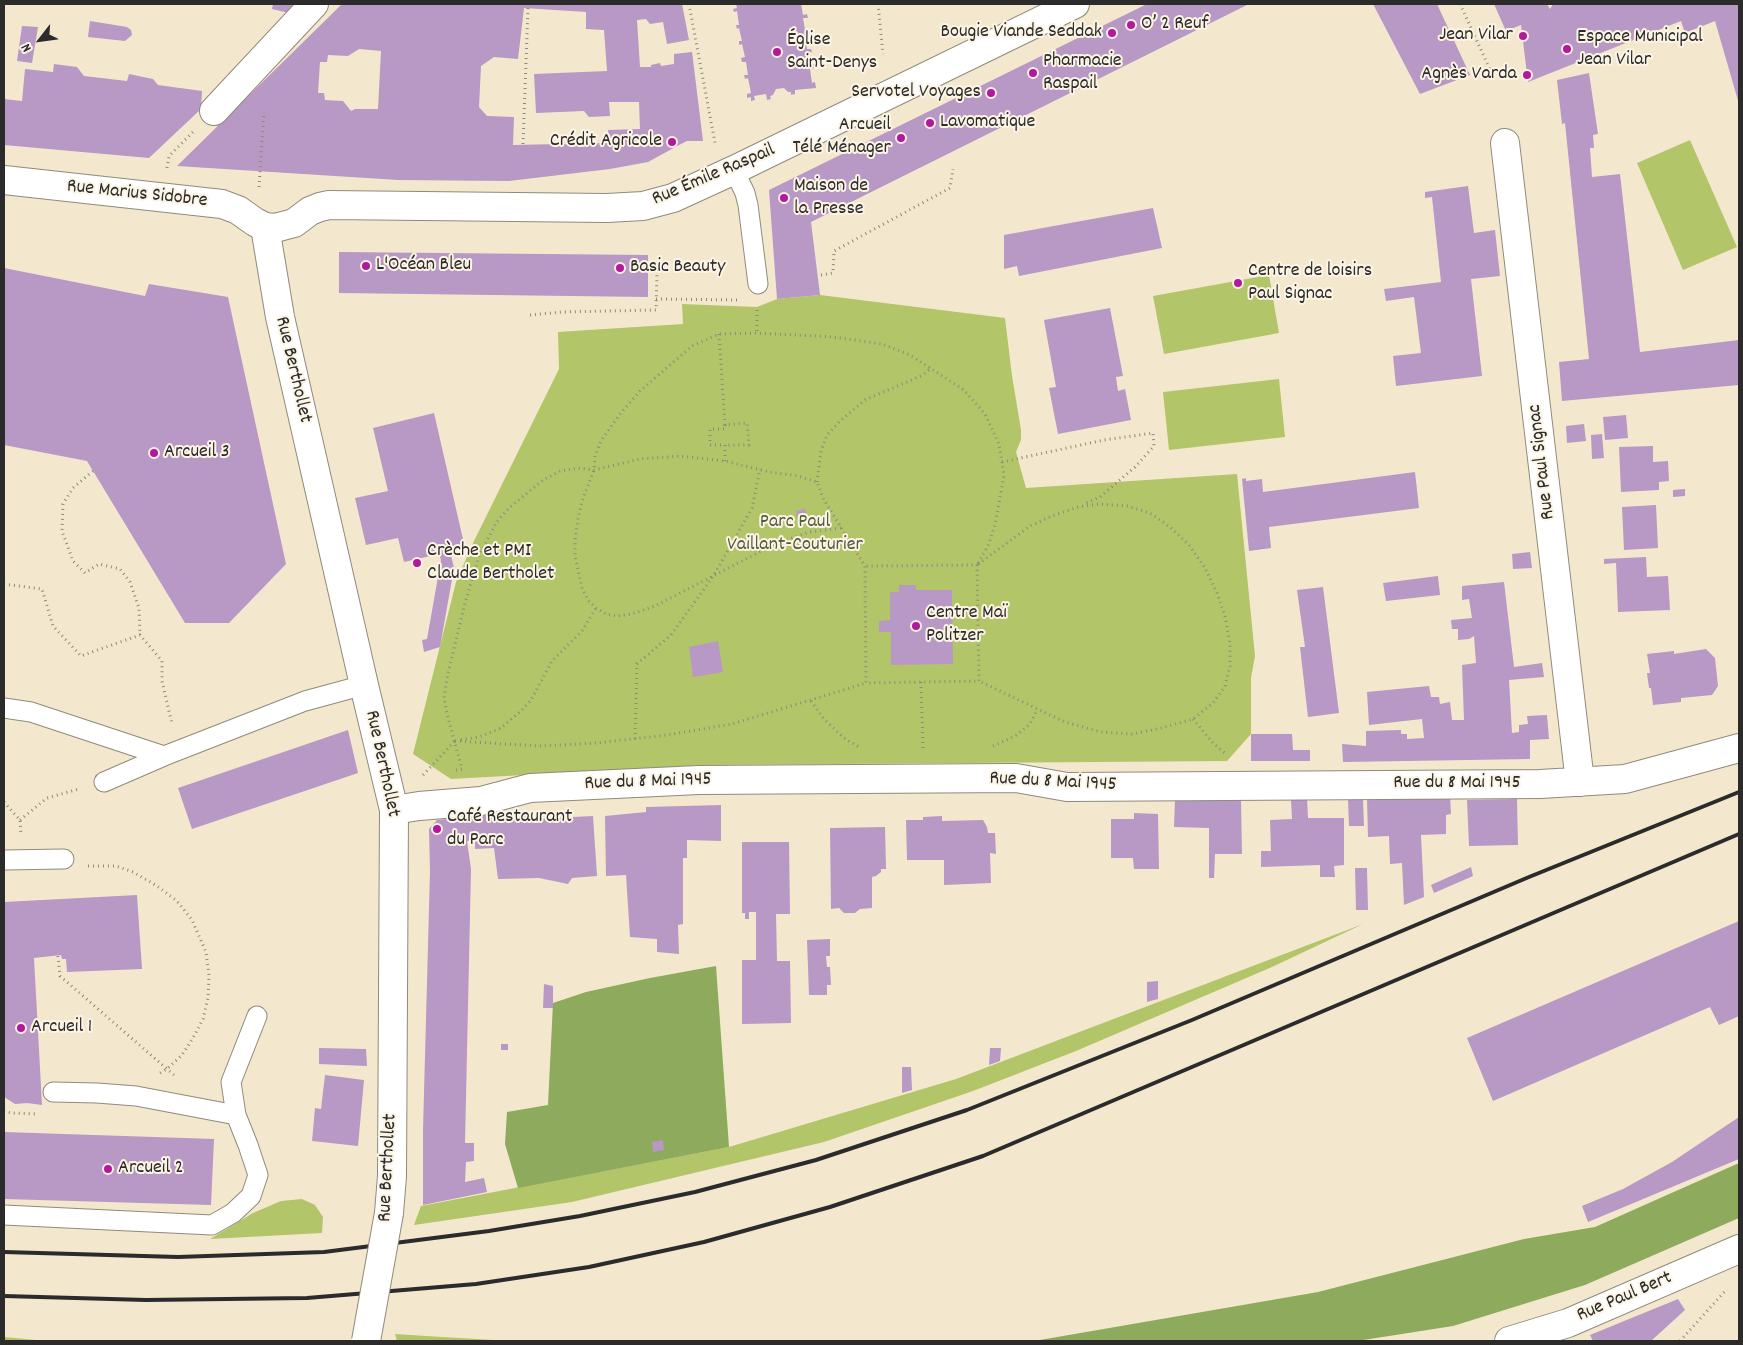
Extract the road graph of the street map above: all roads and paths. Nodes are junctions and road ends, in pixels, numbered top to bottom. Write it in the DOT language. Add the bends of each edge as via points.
graph roads {
  1 [pos="314,4"];
  2 [pos="689,4"];
  3 [pos="878,4"];
  4 [pos="1075,4"];
  5 [pos="1460,4"];
  6 [pos="528,8"];
  7 [pos="883,54"];
  8 [pos="1493,76"];
  9 [pos="214,111"];
  10 [pos="264,112"];
  11 [pos="1505,142"];
  12 [pos="523,144"];
  13 [pos="715,144"];
  14 [pos="953,168"];
  15 [pos="734,170"];
  16 [pos="4,180"];
  17 [pos="259,193"];
  18 [pos="265,226"];
  19 [pos="657,273"];
  20 [pos="821,275"];
  21 [pos="758,284"];
  22 [pos="656,299"];
  23 [pos="747,300"];
  24 [pos="757,307"];
  25 [pos="530,315"];
  26 [pos="719,334"];
  27 [pos="757,334"];
  28 [pos="931,368"];
  29 [pos="725,425"];
  30 [pos="725,445"];
  31 [pos="725,461"];
  32 [pos="1002,462"];
  33 [pos="760,469"];
  34 [pos="594,470"];
  35 [pos="93,471"];
  36 [pos="816,482"];
  37 [pos="1078,507"];
  38 [pos="841,528"];
  39 [pos="977,565"];
  40 [pos="865,566"];
  41 [pos="714,575"];
  42 [pos="4,584"];
  43 [pos="596,608"];
  44 [pos="140,635"];
  45 [pos="979,681"];
  46 [pos="921,682"];
  47 [pos="866,683"];
  48 [pos="364,684"];
  49 [pos="811,701"];
  50 [pos="4,708"];
  51 [pos="1036,710"];
  52 [pos="1192,719"];
  53 [pos="635,739"];
  54 [pos="455,741"];
  55 [pos="987,747"];
  56 [pos="859,748"];
  57 [pos="1739,748"];
  58 [pos="172,753"];
  59 [pos="1226,753"];
  60 [pos="924,758"];
  61 [pos="448,773"];
  62 [pos="419,780"];
  63 [pos="104,782"];
  64 [pos="1580,782"];
  65 [pos="4,802"];
  66 [pos="394,810"];
  67 [pos="20,820"];
  68 [pos="64,859"];
  69 [pos="4,860"];
  70 [pos="23,860"];
  71 [pos="58,956"];
  72 [pos="257,1016"];
  73 [pos="167,1069"];
  74 [pos="53,1092"];
  75 [pos="120,1095"];
  76 [pos="214,1110"];
  77 [pos="4,1111"];
  78 [pos="40,1114"];
  79 [pos="236,1115"];
  80 [pos="4,1216"];
  81 [pos="1739,1249"];
  82 [pos="1732,1284"];
  83 [pos="366,1341"];
  84 [pos="1509,1341"];
  85 [pos="1680,1341"];
  1 -- 9 [label="street"];
  2 -- 13 [label="path"];
  3 -- 7 [label="path"];
  4 -- 15 [label="street, Rue Émile Raspail"];
  5 -- 8 [label="path"];
  6 -- 12 [label="path"];
  10 -- 17 [label="path"];
  11 -- 64 [label="street, Rue Paul Signac"];
  14 -- 20 [label="path" via="950,188 834,251 833,273"];
  15 -- 18 [label="street, Rue Émile Raspail" via="657,204 632,208 329,205 310,211 286,226"];
  15 -- 21 [label="lane" via="748,205"];
  16 -- 18 [label="street, Rue Marius Sidobre" via="222,204"];
  18 -- 48 [label="street, Rue Berthollet" via="280,317"];
  19 -- 22 [label="path"];
  22 -- 23 [label="path"];
  22 -- 25 [label="path" via="656,310"];
  24 -- 27 [label="path"];
  26 -- 27 [label="path"];
  26 -- 29 [label="path"];
  26 -- 34 [label="path" via="692,346 640,391 601,441"];
  27 -- 28 [label="path" via="882,344"];
  28 -- 32 [label="path" via="964,390 985,414 999,444"];
  28 -- 36 [label="path" via="923,375 865,400 841,420 827,435"];
  29 -- 30 [label="path" via="725,429 710,429 710,445"];
  29 -- 30 [label="path" via="747,423 748,445"];
  30 -- 31 [label="path"];
  31 -- 33 [label="path"];
  31 -- 34 [label="path" via="660,456"];
  32 -- 37 [label="path" via="1153,433 1154,446 1135,467 1100,497"];
  32 -- 39 [label="path" via="1004,475 995,525"];
  33 -- 36 [label="path"];
  33 -- 41 [label="path" via="752,508"];
  34 -- 43 [label="path" via="582,502 574,540 582,588"];
  34 -- 54 [label="path" via="560,471 542,480 496,523 479,556 462,612 444,698"];
  35 -- 44 [label="path" via="73,488 63,504 62,531 73,561 85,573 98,564 120,569 130,582 139,608"];
  36 -- 38 [label="path"];
  37 -- 39 [label="path" via="1030,526"];
  37 -- 52 [label="path" via="1098,504 1127,506 1150,513 1189,545 1205,568 1225,616 1230,666 1225,686 1213,703"];
  38 -- 40 [label="path"];
  38 -- 41 [label="path" via="809,532 773,545"];
  39 -- 40 [label="path"];
  39 -- 45 [label="path"];
  40 -- 47 [label="path"];
  41 -- 43 [label="path" via="632,614 617,616"];
  41 -- 53 [label="path" via="671,635 637,664"];
  42 -- 44 [label="path" via="42,589 53,626 81,656"];
  43 -- 54 [label="path" via="582,631 552,661 531,700 521,711 501,728 479,737"];
  44 -- 58 [label="path" via="162,661"];
  45 -- 46 [label="path"];
  45 -- 51 [label="path"];
  46 -- 47 [label="path"];
  46 -- 60 [label="path"];
  47 -- 49 [label="path"];
  48 -- 58 [label="lane" via="306,701"];
  48 -- 66 [label="street, Rue Berthollet"];
  49 -- 53 [label="path" via="732,724"];
  49 -- 56 [label="path" via="844,738"];
  50 -- 58 [label="lane" via="31,712"];
  51 -- 52 [label="path" via="1101,732 1133,734"];
  51 -- 55 [label="path" via="1030,724 1023,730"];
  52 -- 59 [label="path"];
  53 -- 54 [label="path" via="540,746"];
  54 -- 61 [label="path" via="462,769"];
  54 -- 62 [label="path"];
  57 -- 64 [label="street, Rue du 8 Mai 1945" via="1625,779"];
  58 -- 63 [label="lane"];
  63 -- 67 [label="path" via="47,798"];
  64 -- 66 [label="street, Rue du 8 Mai 1945" via="1067,787 1016,778 700,780 530,788 481,801"];
  65 -- 67 [label="path"];
  66 -- 83 [label="street, Rue Berthollet, bridge" via="392,1176 389,1213"];
  67 -- 70 [label="path"];
  68 -- 70 [label="lane"];
  68 -- 73 [label="path" via="76,866 116,866 133,872 176,901 192,920 206,952 208,998 203,1019 193,1038 182,1056"];
  69 -- 70 [label="lane"];
  71 -- 73 [label="path" via="60,976"];
  72 -- 79 [label="lane" via="231,1082"];
  73 -- 75 [label="path"];
  73 -- 76 [label="path"];
  74 -- 75 [label="lane"];
  75 -- 76 [label="lane"];
  76 -- 79 [label="lane"];
  77 -- 78 [label="path"];
  79 -- 80 [label="lane" via="258,1175 251,1196 233,1213 212,1225"];
  81 -- 84 [label="street, Rue Paul Bert" via="1568,1323"];
  82 -- 85 [label="path"];
}
